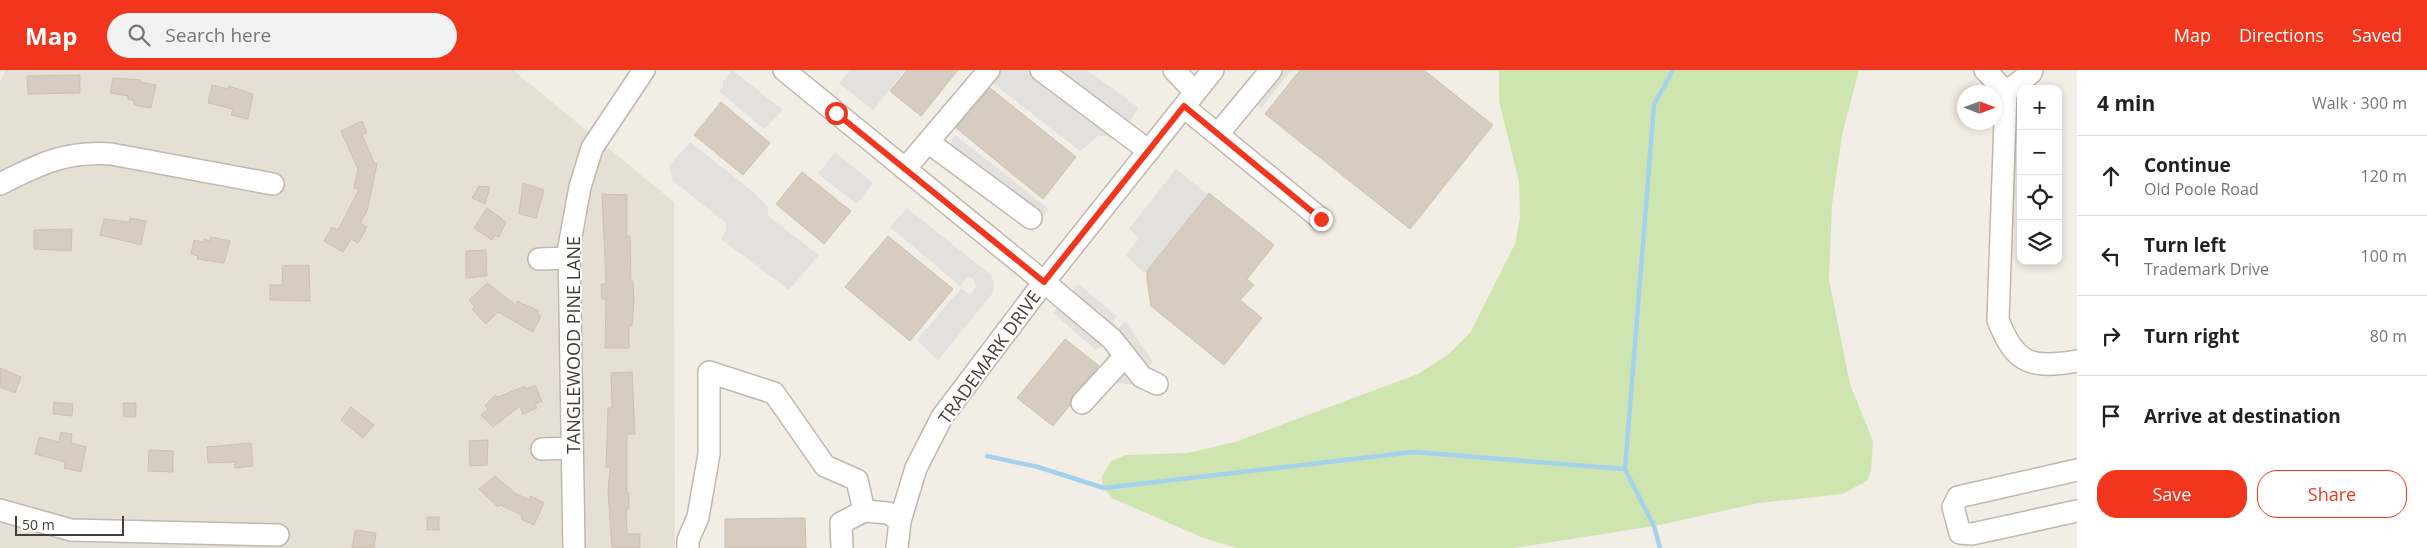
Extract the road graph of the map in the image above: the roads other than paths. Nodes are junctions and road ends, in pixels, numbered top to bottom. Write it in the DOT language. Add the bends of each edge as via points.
graph roads {
  1 [pos="644,70"];
  2 [pos="784,70"];
  3 [pos="989,70"];
  4 [pos="1041,70"];
  5 [pos="1174,70"];
  6 [pos="1214,70"];
  7 [pos="1271,70"];
  8 [pos="1985,70"];
  9 [pos="2032,70"];
  10 [pos="2006,92"];
  11 [pos="1190,99"];
  12 [pos="1218,134"];
  13 [pos="928,142"];
  14 [pos="1149,151"];
  15 [pos="906,169"];
  16 [pos="0,184"];
  17 [pos="273,184"];
  18 [pos="1031,218"];
  19 [pos="1321,219"];
  20 [pos="569,258"];
  21 [pos="539,259"];
  22 [pos="1044,282"];
  23 [pos="1125,356"];
  24 [pos="2077,361"];
  25 [pos="1157,384"];
  26 [pos="1082,402"];
  27 [pos="572,448"];
  28 [pos="542,449"];
  29 [pos="2077,470"];
  30 [pos="0,510"];
  31 [pos="864,511"];
  32 [pos="2077,511"];
  33 [pos="900,521"];
  34 [pos="278,535"];
  35 [pos="574,548"];
  36 [pos="688,548"];
  37 [pos="842,548"];
  38 [pos="897,548"];
  1 -- 20 [label="street, TANGLEWOOD PINE LANE" via="592,148 580,187"];
  2 -- 15 [label="street"];
  3 -- 13 [label="street"];
  4 -- 14 [label="street"];
  5 -- 11 [label="street"];
  6 -- 11 [label="street, TRADEMARK DRIVE"];
  7 -- 12 [label="street"];
  8 -- 10 [label="street"];
  9 -- 10 [label="street"];
  10 -- 24 [label="street" via="1998,320 2006,340 2017,355 2038,364"];
  11 -- 12 [label="street"];
  11 -- 14 [label="street, TRADEMARK DRIVE"];
  12 -- 19 [label="street"];
  13 -- 15 [label="street"];
  13 -- 18 [label="street"];
  14 -- 22 [label="street, TRADEMARK DRIVE"];
  15 -- 22 [label="street"];
  16 -- 17 [label="street" via="40,164 87,152"];
  20 -- 21 [label="street"];
  20 -- 27 [label="street, TANGLEWOOD PINE LANE"];
  22 -- 23 [label="street" via="1112,339"];
  22 -- 33 [label="street, TRADEMARK DRIVE" via="942,417 916,468"];
  23 -- 25 [label="street" via="1142,377"];
  23 -- 26 [label="street"];
  27 -- 28 [label="street"];
  27 -- 35 [label="street, TANGLEWOOD PINE LANE"];
  29 -- 32 [label="street" via="1958,496 1953,507 1960,534"];
  30 -- 34 [label="street" via="71,530"];
  31 -- 33 [label="street" via="888,513"];
  31 -- 36 [label="street" via="857,480 825,466 774,393 709,372 709,454 698,517"];
  31 -- 37 [label="street" via="841,523"];
  33 -- 38 [label="street, TRADEMARK DRIVE"];
}
